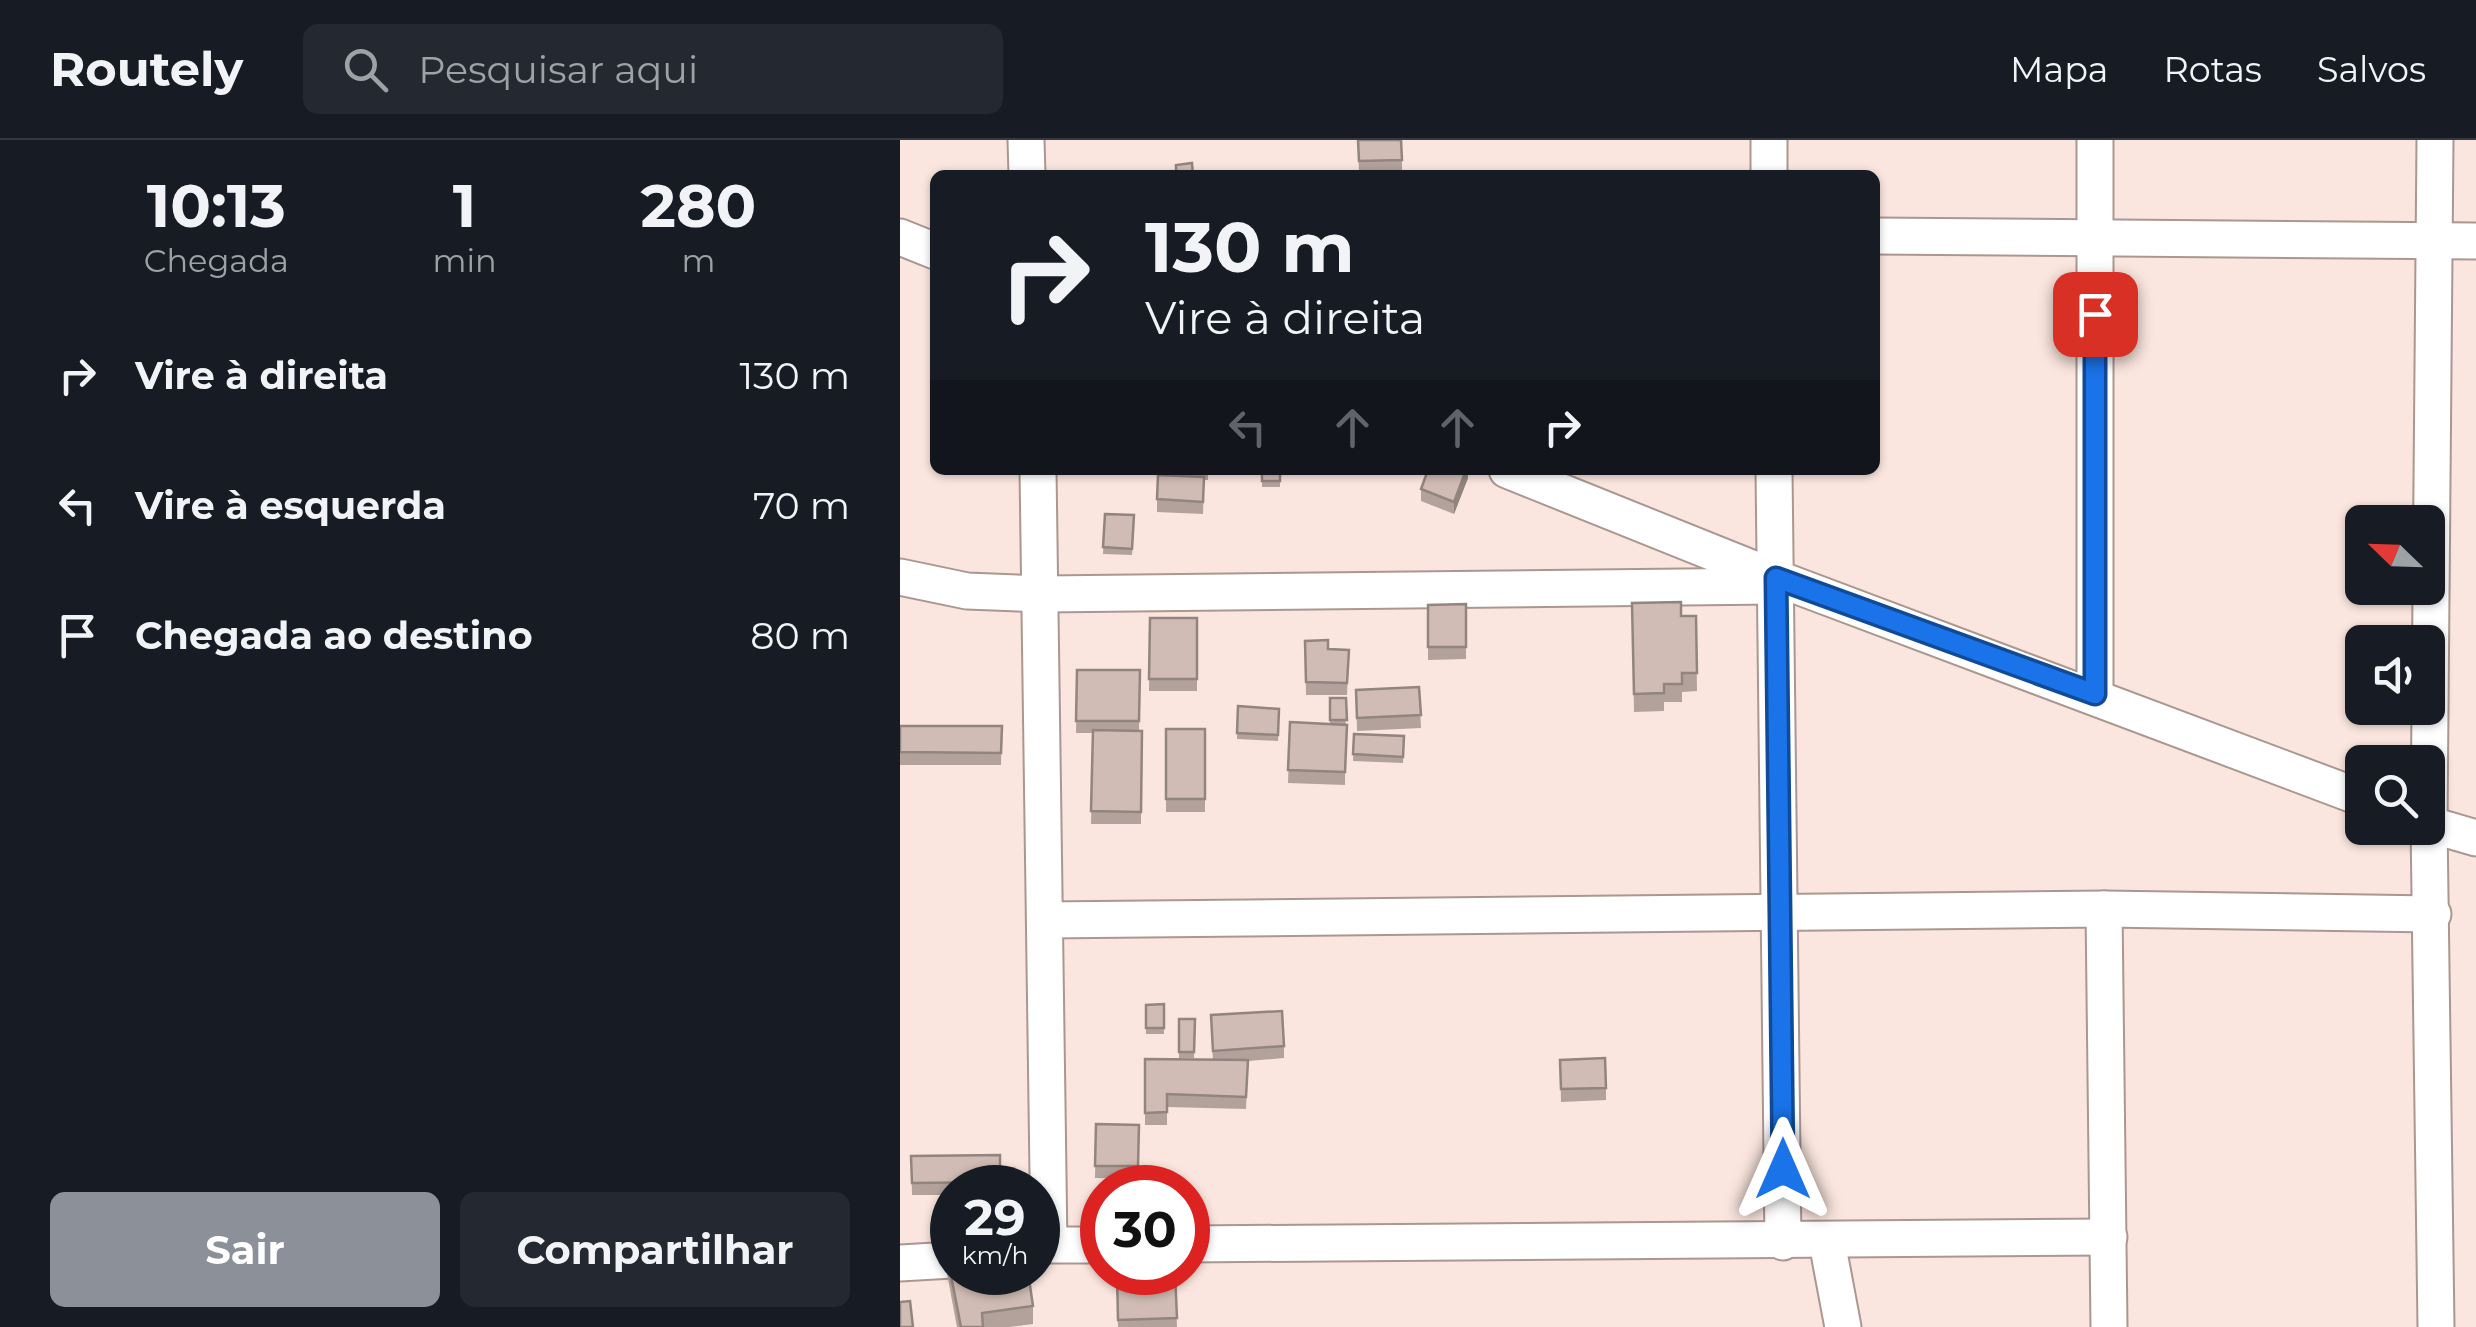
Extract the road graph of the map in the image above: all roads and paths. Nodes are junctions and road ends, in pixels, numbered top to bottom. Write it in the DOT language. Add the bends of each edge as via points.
graph roads {
  1 [pos="1026,140"];
  2 [pos="1769,140"];
  3 [pos="2095,140"];
  4 [pos="2435,140"];
  5 [pos="1027,170"];
  6 [pos="1769,170"];
  7 [pos="1880,236"];
  8 [pos="900,237"];
  9 [pos="2095,238"];
  10 [pos="2437,241"];
  11 [pos="2476,241"];
  12 [pos="930,249"];
  13 [pos="1038,475"];
  14 [pos="1519,475"];
  15 [pos="1774,475"];
  16 [pos="900,577"];
  17 [pos="1776,582"];
  18 [pos="1043,594"];
  19 [pos="2095,694"];
  20 [pos="2429,745"];
  21 [pos="2345,791"];
  22 [pos="2445,829"];
  23 [pos="2476,838"];
  24 [pos="2429,845"];
  25 [pos="2104,909"];
  26 [pos="1783,914"];
  27 [pos="2433,914"];
  28 [pos="1045,920"];
  29 [pos="1043,1165"];
  30 [pos="2109,1237"];
  31 [pos="1784,1242"];
  32 [pos="1827,1242"];
  33 [pos="1210,1244"];
  34 [pos="930,1261"];
  35 [pos="900,1263"];
  36 [pos="1843,1327"];
  37 [pos="2109,1327"];
  38 [pos="2436,1327"];
  1 -- 5 [label="street"];
  2 -- 6 [label="street"];
  3 -- 9 [label="street"];
  4 -- 10 [label="street"];
  7 -- 9 [label="street"];
  8 -- 12 [label="street"];
  9 -- 10 [label="street"];
  9 -- 19 [label="street"];
  10 -- 11 [label="street"];
  10 -- 20 [label="street"];
  13 -- 18 [label="street"];
  14 -- 17 [label="street"];
  15 -- 17 [label="street"];
  16 -- 18 [label="street" via="967,591"];
  17 -- 18 [label="street"];
  17 -- 19 [label="street"];
  17 -- 26 [label="street"];
  18 -- 28 [label="street"];
  19 -- 21 [label="street"];
  22 -- 23 [label="street"];
  24 -- 27 [label="street"];
  25 -- 26 [label="street"];
  25 -- 27 [label="street"];
  25 -- 30 [label="street"];
  26 -- 28 [label="street"];
  26 -- 31 [label="street"];
  27 -- 38 [label="street"];
  28 -- 29 [label="street"];
  30 -- 32 [label="street"];
  30 -- 37 [label="street"];
  31 -- 32 [label="street"];
  31 -- 33 [label="street"];
  32 -- 36 [label="street"];
  34 -- 35 [label="street"];
}
